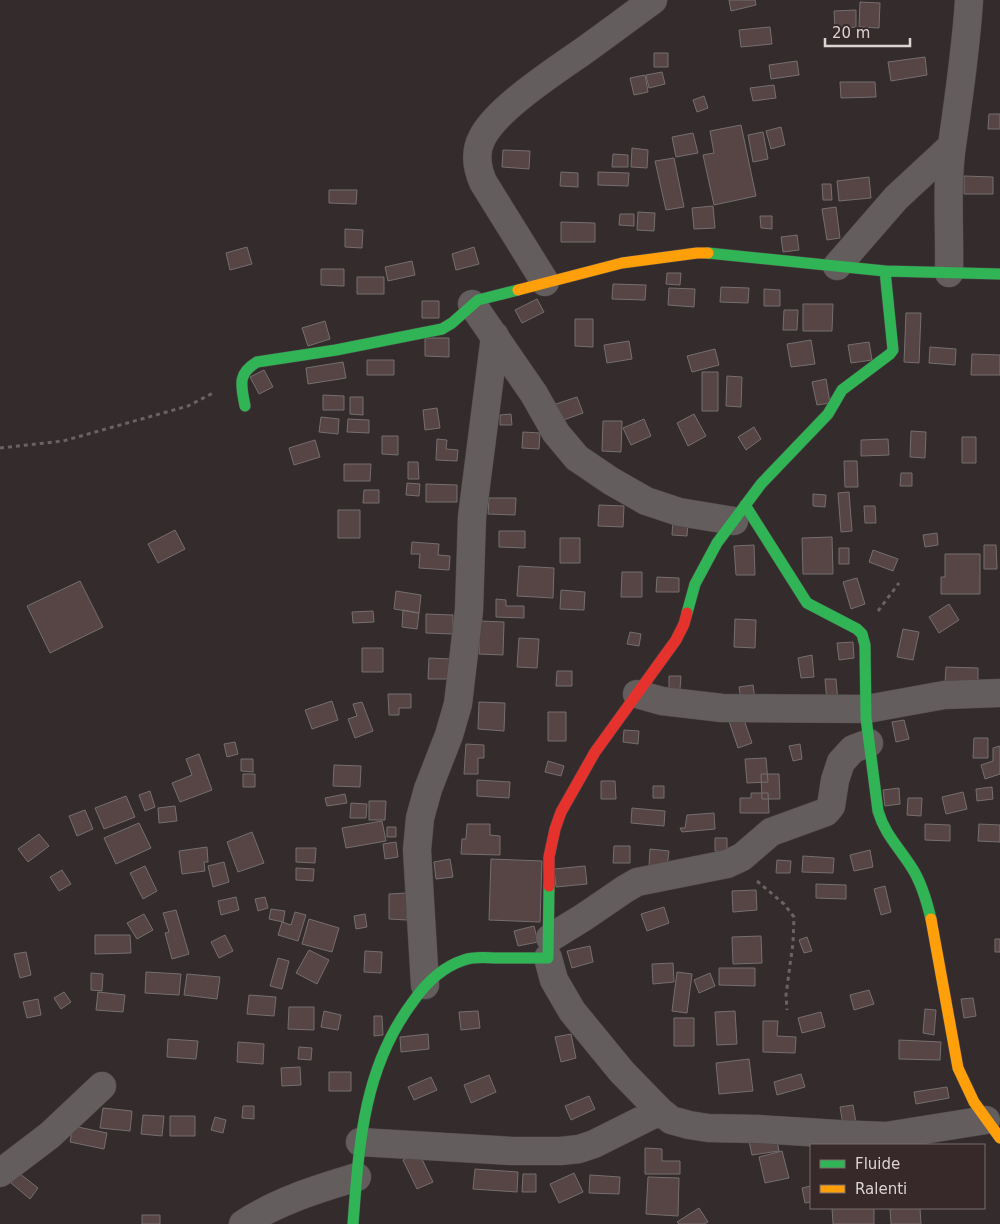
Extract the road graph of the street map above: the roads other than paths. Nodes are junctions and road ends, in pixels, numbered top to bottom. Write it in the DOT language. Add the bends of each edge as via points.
graph roads {
  1 [pos="653,0"];
  2 [pos="970,0"];
  3 [pos="952,146"];
  4 [pos="837,266"];
  5 [pos="885,271"];
  6 [pos="949,272"];
  7 [pos="1000,274"];
  8 [pos="545,282"];
  9 [pos="472,304"];
  10 [pos="494,336"];
  11 [pos="245,406"];
  12 [pos="740,513"];
  13 [pos="637,694"];
  14 [pos="1000,694"];
  15 [pos="867,709"];
  16 [pos="869,743"];
  17 [pos="549,948"];
  18 [pos="425,985"];
  19 [pos="102,1086"];
  20 [pos="660,1111"];
  21 [pos="993,1129"];
  22 [pos="360,1142"];
  23 [pos="0,1173"];
  24 [pos="357,1177"];
  25 [pos="243,1224"];
  26 [pos="352,1224"];
  1 -- 8 [label="street" via="535,85 496,118 482,138 477,168 483,182"];
  2 -- 3 [label="street"];
  3 -- 4 [label="street" via="896,198"];
  3 -- 6 [label="street"];
  4 -- 5 [label="street"];
  4 -- 8 [label="street" via="697,253 622,264"];
  5 -- 6 [label="street"];
  5 -- 12 [label="street" via="893,350 842,390 828,414 761,484"];
  6 -- 7 [label="street"];
  8 -- 9 [label="street" via="485,297"];
  9 -- 10 [label="street"];
  9 -- 11 [label="street" via="442,329 257,362 249,366 241,378"];
  10 -- 12 [label="street" via="556,433 577,458 646,501 679,512"];
  10 -- 18 [label="street" via="472,517 469,610 458,704 420,818 417,850"];
  12 -- 13 [label="street" via="717,543 695,584 676,640"];
  12 -- 15 [label="street" via="807,603 862,634"];
  13 -- 15 [label="street" via="662,701 722,708"];
  13 -- 17 [label="street" via="595,752 561,812 555,829 549,857"];
  14 -- 15 [label="street" via="944,695"];
  15 -- 16 [label="street"];
  16 -- 17 [label="street" via="853,749 841,762 831,806 826,812 771,832 742,857 727,864 637,882 584,917"];
  16 -- 21 [label="street" via="880,818 890,840 913,869 928,905 958,1068 974,1102"];
  17 -- 18 [label="street" via="472,958 455,964"];
  17 -- 20 [label="street" via="554,980 572,1011 622,1072"];
  18 -- 22 [label="street" via="381,1054 368,1095"];
  19 -- 23 [label="street" via="50,1134"];
  20 -- 21 [label="street" via="671,1120 708,1128 886,1136"];
  20 -- 22 [label="street" via="594,1144 560,1151"];
  22 -- 24 [label="street"];
  24 -- 25 [label="street" via="278,1204"];
  24 -- 26 [label="street"];
}
